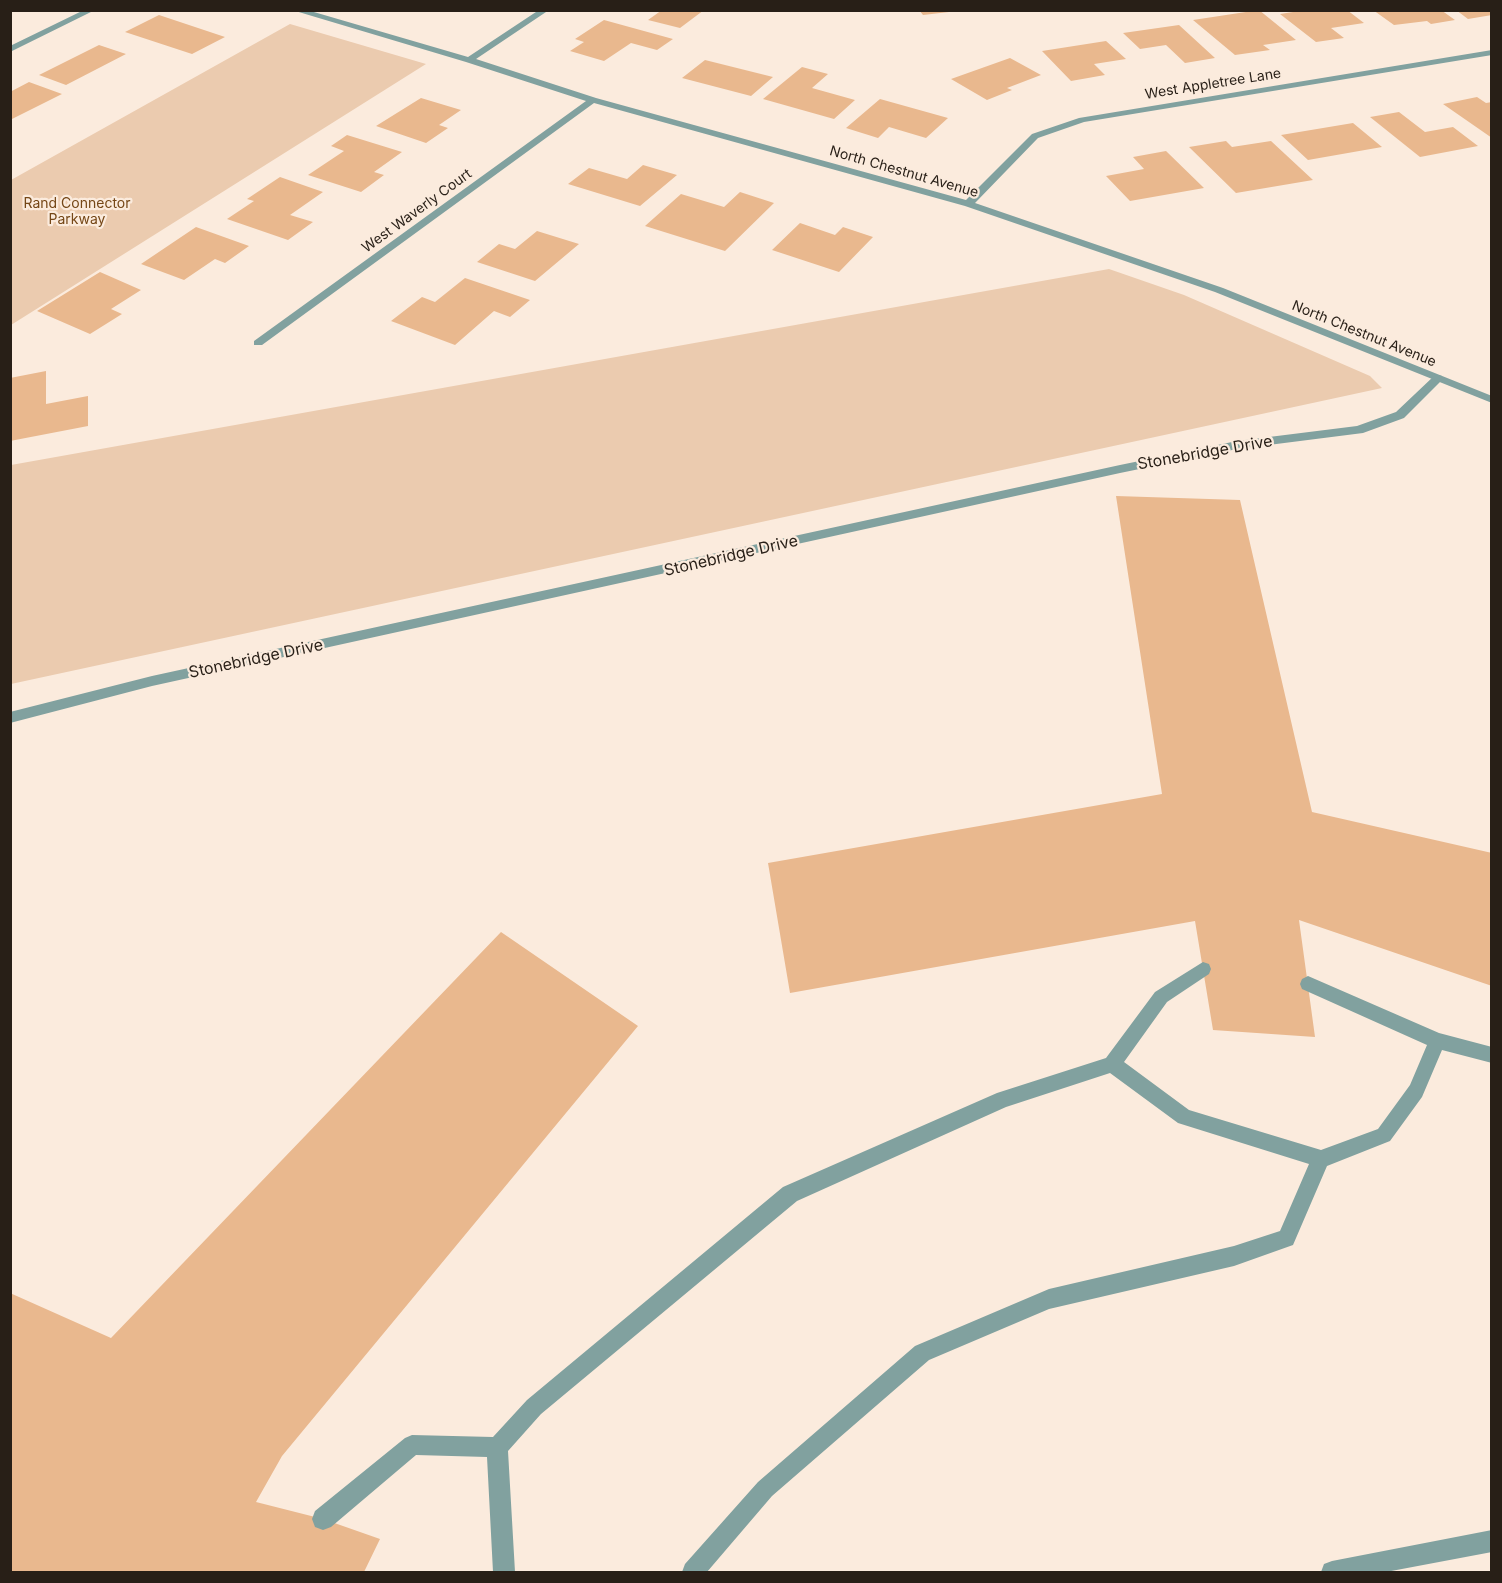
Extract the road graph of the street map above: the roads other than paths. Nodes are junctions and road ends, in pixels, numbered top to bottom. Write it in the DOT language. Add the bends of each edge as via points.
graph roads {
  1 [pos="91,10"];
  2 [pos="296,10"];
  3 [pos="545,10"];
  4 [pos="10,50"];
  5 [pos="1491,52"];
  6 [pos="469,60"];
  7 [pos="593,100"];
  8 [pos="968,204"];
  9 [pos="258,343"];
  10 [pos="1438,378"];
  11 [pos="1491,400"];
  12 [pos="10,718"];
  13 [pos="1203,969"];
  14 [pos="1308,984"];
  15 [pos="1437,1041"];
  16 [pos="1491,1055"];
  17 [pos="1112,1064"];
  18 [pos="1321,1159"];
  19 [pos="497,1447"];
  20 [pos="323,1519"];
  21 [pos="1491,1541"];
  22 [pos="504,1572"];
  23 [pos="693,1572"];
  24 [pos="1332,1572"];
  1 -- 4 [label="street"];
  2 -- 6 [label="street, North Chestnut Avenue"];
  3 -- 6 [label="street"];
  5 -- 8 [label="street, West Appletree Lane" via="1082,120 1035,136"];
  6 -- 7 [label="street, North Chestnut Avenue"];
  7 -- 8 [label="street, North Chestnut Avenue"];
  7 -- 9 [label="street, West Waverly Court"];
  8 -- 10 [label="street, North Chestnut Avenue" via="1219,290"];
  10 -- 11 [label="street, North Chestnut Avenue"];
  10 -- 12 [label="street, Stonebridge Drive" via="1400,415 1359,430 1237,445 1120,469 152,681"];
  13 -- 17 [label="street" via="1161,997"];
  14 -- 15 [label="street"];
  15 -- 16 [label="street"];
  15 -- 18 [label="street" via="1416,1091 1384,1135"];
  17 -- 18 [label="street" via="1184,1117"];
  17 -- 19 [label="street" via="1003,1099 790,1194 534,1407"];
  18 -- 23 [label="street" via="1286,1238 1234,1256 1049,1299 922,1353 765,1489"];
  19 -- 20 [label="street" via="412,1445"];
  19 -- 22 [label="street"];
  21 -- 24 [label="street"];
}
